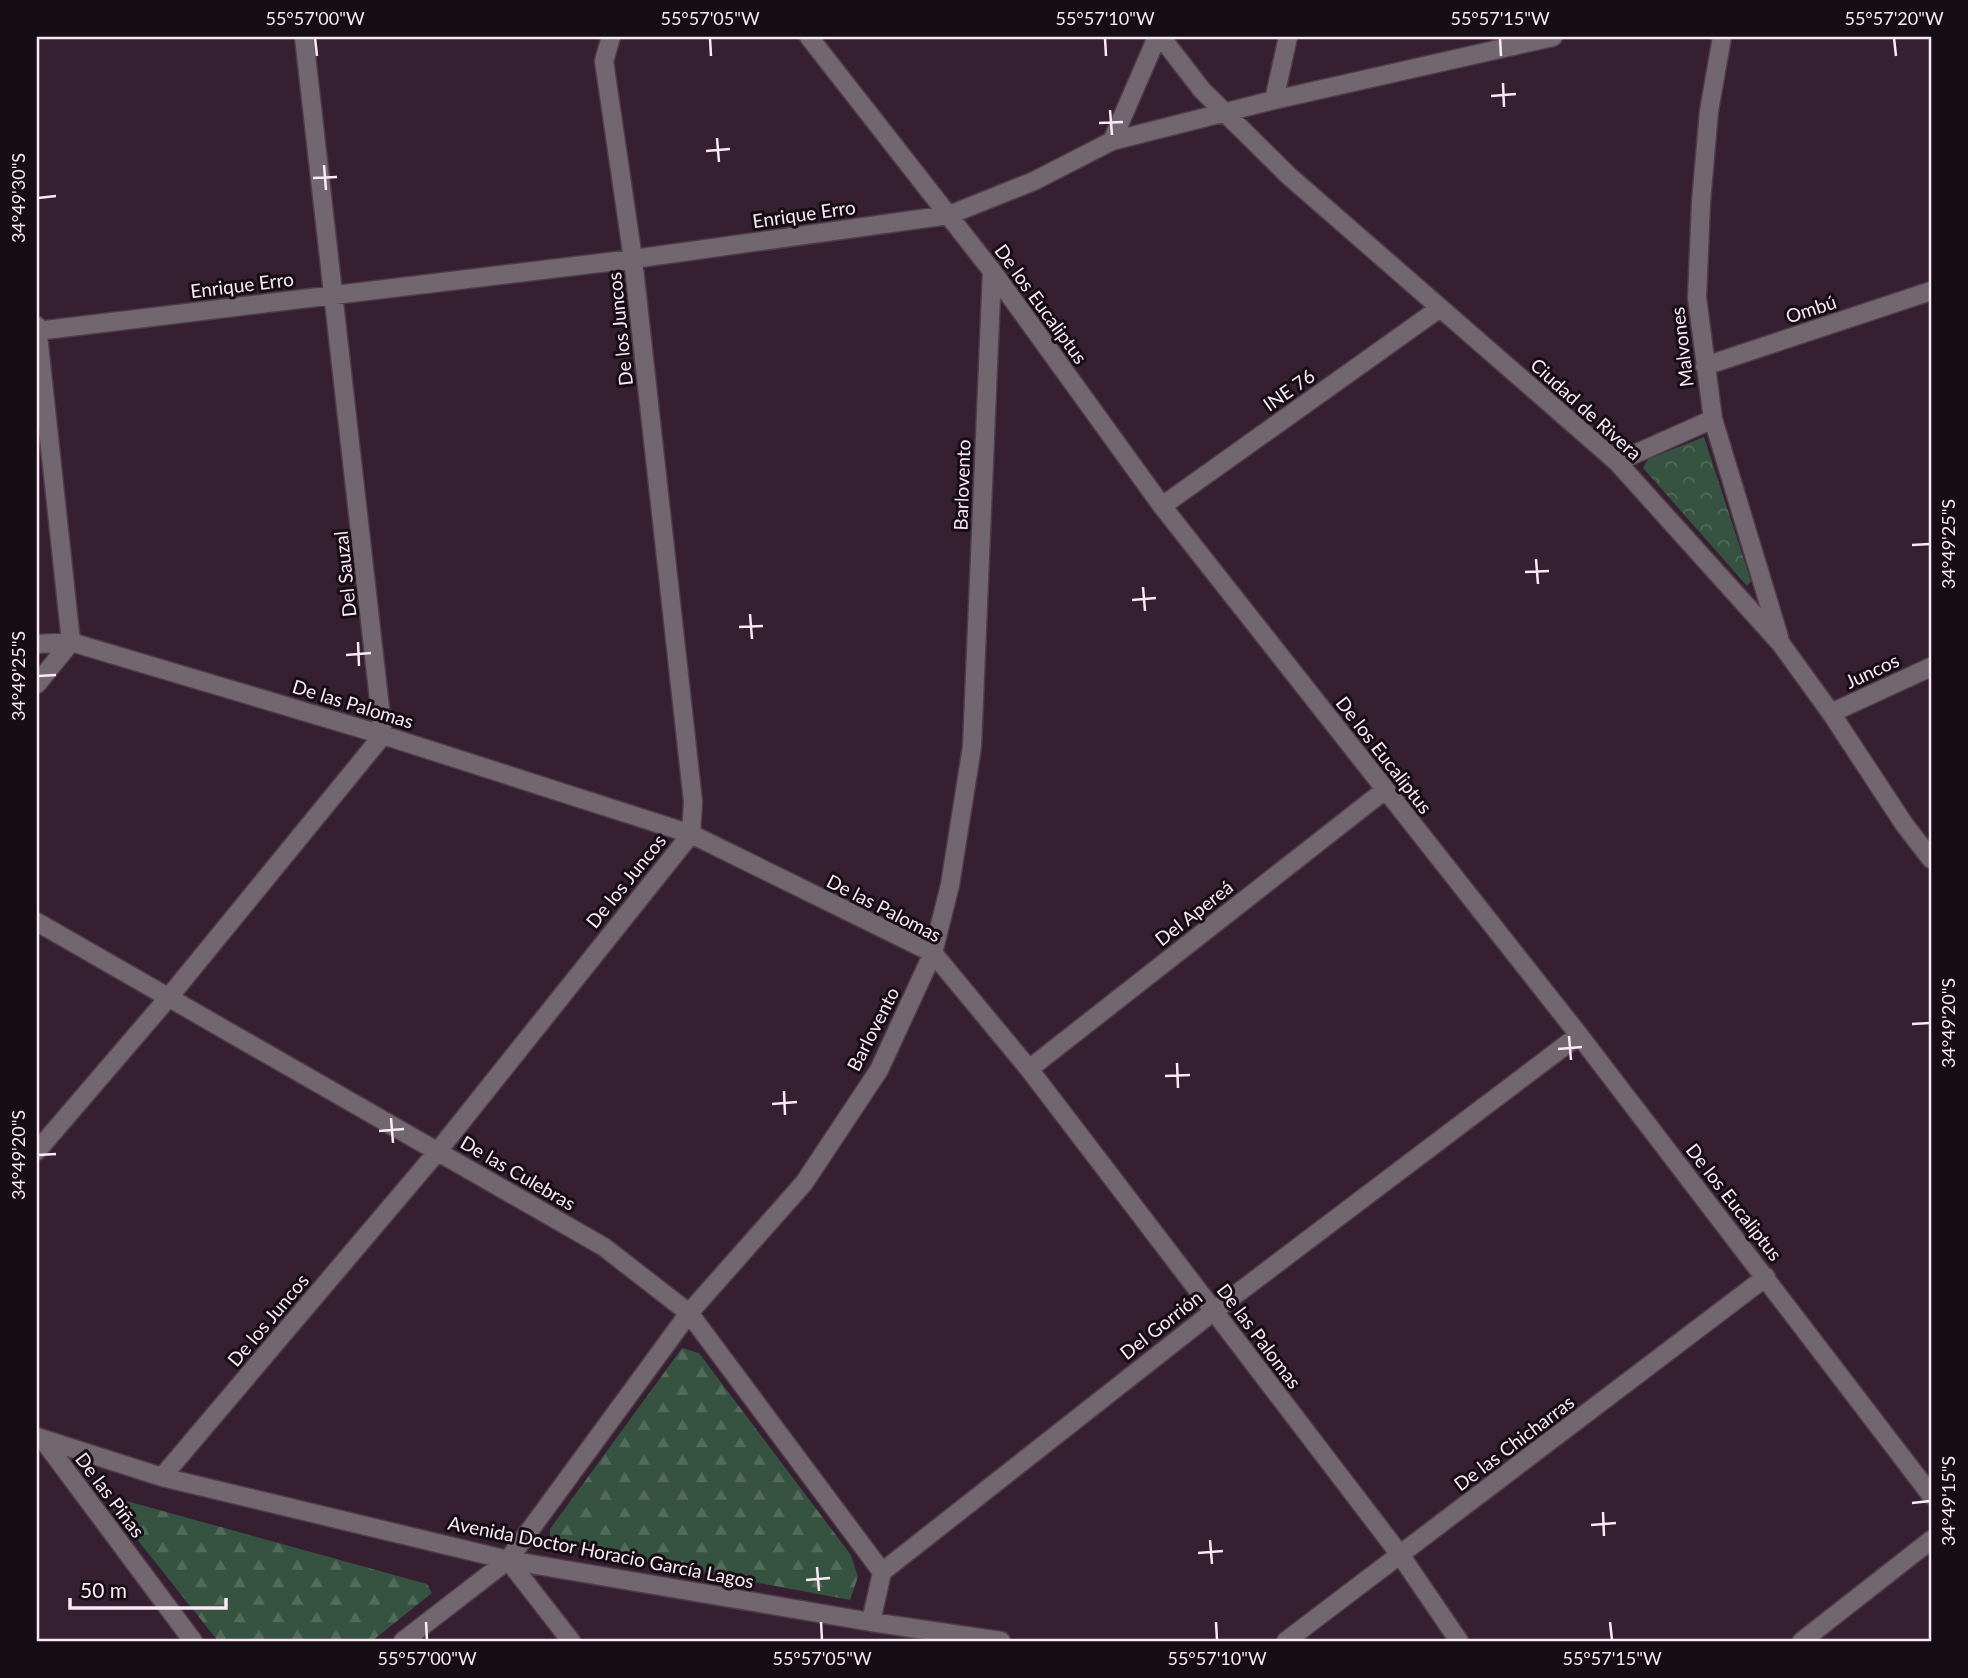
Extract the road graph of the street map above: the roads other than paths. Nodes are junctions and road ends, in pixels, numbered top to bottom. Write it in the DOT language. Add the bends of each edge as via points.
graph roads {
  1 [pos="304,37"];
  2 [pos="611,37"];
  3 [pos="809,37"];
  4 [pos="1159,37"];
  5 [pos="1288,37"];
  6 [pos="1553,37"];
  7 [pos="1722,37"];
  8 [pos="1274,100"];
  9 [pos="1223,112"];
  10 [pos="1112,141"];
  11 [pos="949,215"];
  12 [pos="633,259"];
  13 [pos="992,271"];
  14 [pos="1931,292"];
  15 [pos="335,295"];
  16 [pos="1440,309"];
  17 [pos="37,329"];
  18 [pos="1705,366"];
  19 [pos="1713,419"];
  20 [pos="1617,462"];
  21 [pos="1161,506"];
  22 [pos="71,642"];
  23 [pos="37,644"];
  24 [pos="1781,644"];
  25 [pos="1931,667"];
  26 [pos="37,684"];
  27 [pos="1831,713"];
  28 [pos="383,735"];
  29 [pos="1385,790"];
  30 [pos="691,834"];
  31 [pos="1931,859"];
  32 [pos="37,922"];
  33 [pos="933,953"];
  34 [pos="169,997"];
  35 [pos="1578,1035"];
  36 [pos="1029,1069"];
  37 [pos="37,1151"];
  38 [pos="438,1151"];
  39 [pos="1766,1277"];
  40 [pos="1213,1311"];
  41 [pos="689,1313"];
  42 [pos="40,1439"];
  43 [pos="162,1477"];
  44 [pos="1931,1495"];
  45 [pos="1931,1540"];
  46 [pos="1401,1556"];
  47 [pos="508,1560"];
  48 [pos="882,1572"];
  49 [pos="872,1622"];
  50 [pos="193,1641"];
  51 [pos="402,1641"];
  52 [pos="571,1641"];
  53 [pos="1001,1641"];
  54 [pos="1286,1641"];
  55 [pos="1459,1641"];
  56 [pos="1802,1641"];
  1 -- 15 [label="street, Del Sauzal"];
  2 -- 12 [label="street, De los Juncos" via="604,61"];
  3 -- 11 [label="street, De los Eucaliptus"];
  4 -- 9 [label="street, Ciudad de Rivera"];
  4 -- 10 [label="street"];
  5 -- 8 [label="street"];
  6 -- 8 [label="street, Enrique Erro"];
  7 -- 18 [label="street, Malvones" via="1709,111 1701,202 1697,298"];
  8 -- 9 [label="street, Enrique Erro"];
  9 -- 10 [label="street, Enrique Erro"];
  9 -- 16 [label="street, Ciudad de Rivera"];
  10 -- 11 [label="street, Enrique Erro" via="1034,181"];
  11 -- 12 [label="street, Enrique Erro"];
  11 -- 13 [label="street, De los Eucaliptus"];
  12 -- 15 [label="street, Enrique Erro"];
  12 -- 30 [label="street, De los Juncos" via="693,802"];
  13 -- 21 [label="street, De los Eucaliptus"];
  13 -- 33 [label="street, Barlovento" via="972,747 950,885"];
  14 -- 18 [label="street, Ombú"];
  15 -- 17 [label="street, Enrique Erro"];
  15 -- 28 [label="street, Del Sauzal"];
  16 -- 20 [label="street, Ciudad de Rivera"];
  16 -- 21 [label="street, INE 76"];
  17 -- 22 [label="street"];
  18 -- 19 [label="street, Malvones"];
  19 -- 20 [label="street"];
  19 -- 24 [label="street, Malvones"];
  20 -- 24 [label="street, Ciudad de Rivera"];
  21 -- 29 [label="street, De los Eucaliptus"];
  22 -- 23 [label="street, De las Palomas"];
  22 -- 26 [label="street"];
  22 -- 28 [label="street, De las Palomas"];
  24 -- 27 [label="street, Ciudad de Rivera"];
  25 -- 27 [label="street, Juncos"];
  27 -- 31 [label="street, Ciudad de Rivera"];
  28 -- 30 [label="street, De las Palomas"];
  28 -- 34 [label="street"];
  29 -- 35 [label="street, De los Eucaliptus"];
  29 -- 36 [label="street, Del Apereá"];
  30 -- 33 [label="street, De las Palomas"];
  30 -- 38 [label="street, De los Juncos"];
  32 -- 34 [label="street, De las Culebras"];
  33 -- 36 [label="street, De las Palomas"];
  33 -- 41 [label="street, Barlovento" via="879,1070 804,1183"];
  34 -- 37 [label="street"];
  34 -- 38 [label="street, De las Culebras"];
  35 -- 39 [label="street, De los Eucaliptus"];
  35 -- 40 [label="street, Del Gorrión"];
  36 -- 40 [label="street, De las Palomas"];
  38 -- 41 [label="street, De las Culebras" via="604,1247"];
  38 -- 43 [label="street, De los Juncos"];
  39 -- 44 [label="street, De los Eucaliptus"];
  39 -- 46 [label="street, De las Chicharras"];
  40 -- 46 [label="street, De las Palomas"];
  40 -- 48 [label="street, Del Gorrión"];
  41 -- 47 [label="street, Barlovento"];
  41 -- 48 [label="street, De las Culebras"];
  42 -- 43 [label="street, Avenida Doctor Horacio García Lagos"];
  42 -- 50 [label="street, De las Piñas"];
  43 -- 47 [label="street, Avenida Doctor Horacio García Lagos"];
  45 -- 56 [label="street"];
  46 -- 54 [label="street, De las Chicharras"];
  46 -- 55 [label="street, De las Palomas"];
  47 -- 49 [label="street, Avenida Doctor Horacio García Lagos"];
  47 -- 51 [label="street, Barlovento"];
  47 -- 52 [label="street"];
  48 -- 49 [label="street"];
  49 -- 53 [label="street, Avenida Doctor Horacio García Lagos"];
}
